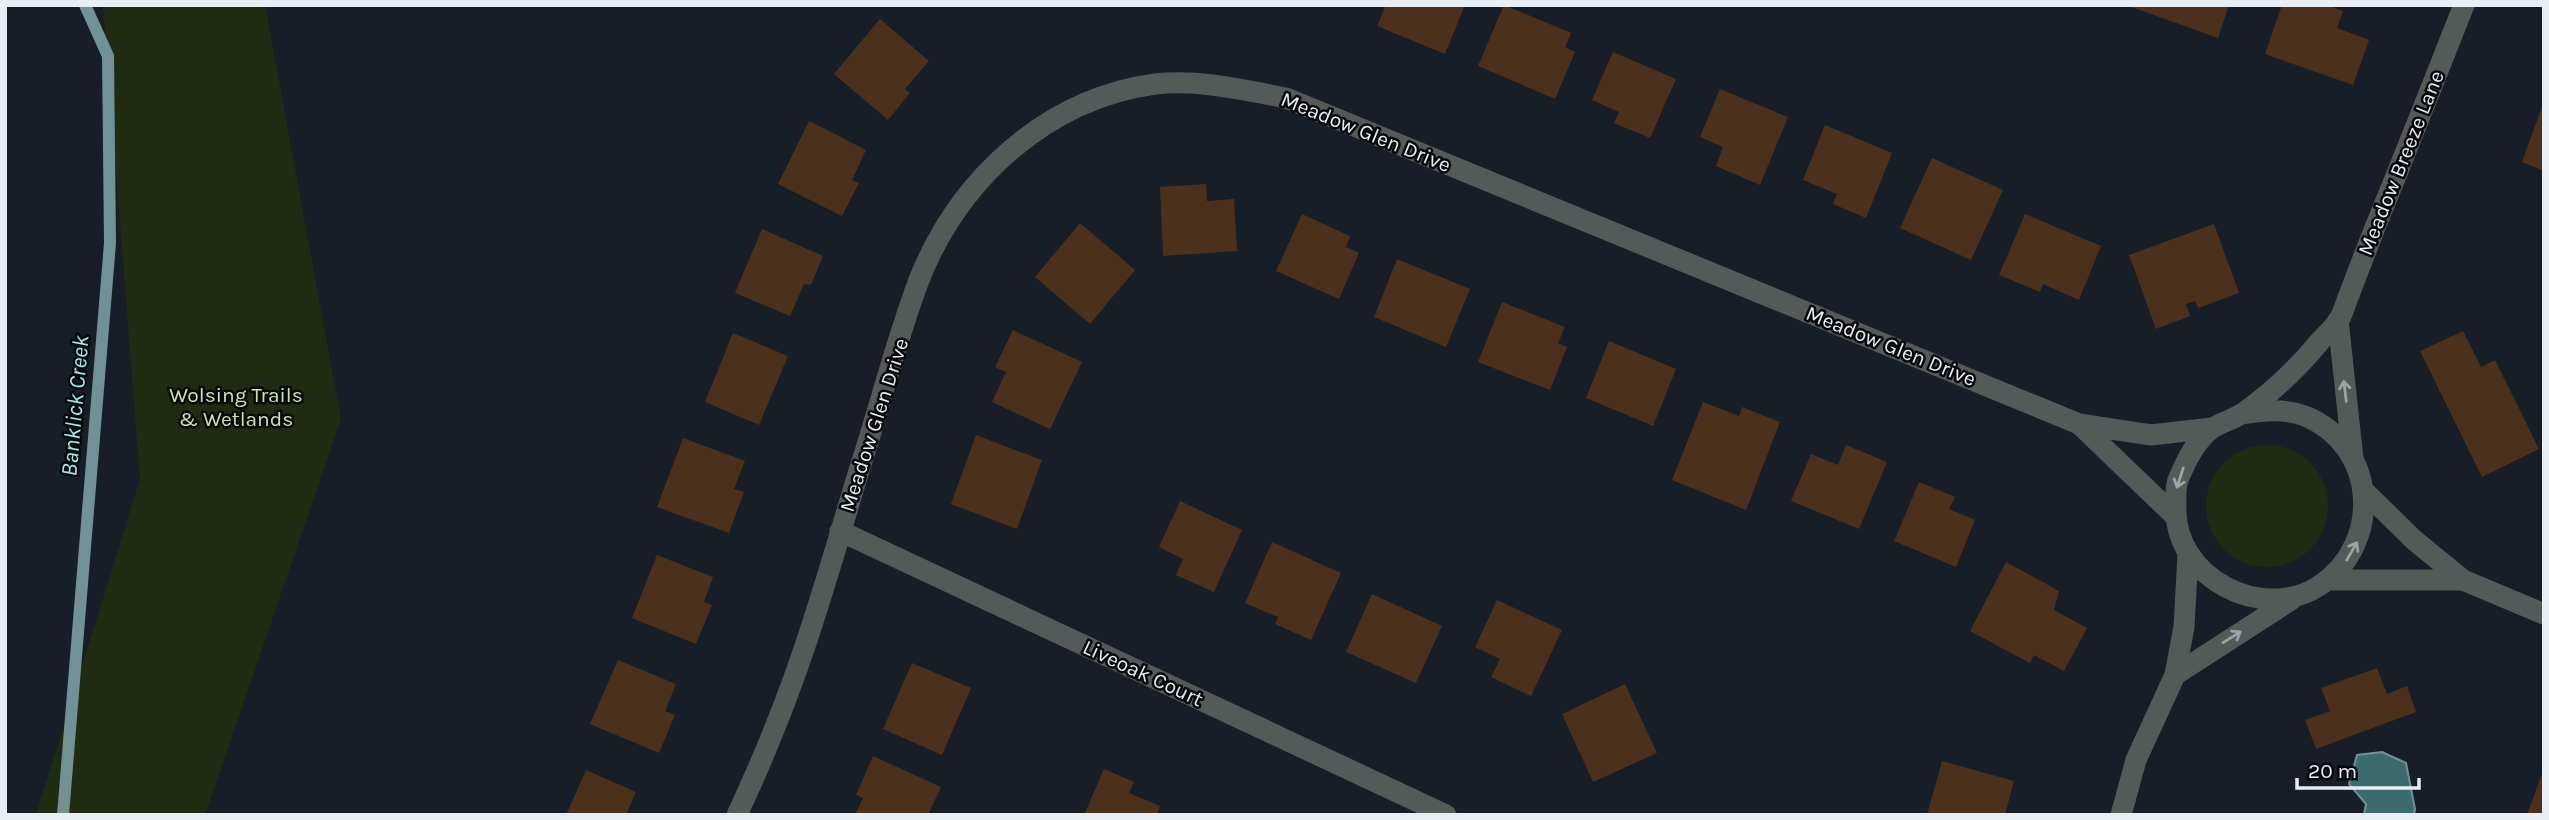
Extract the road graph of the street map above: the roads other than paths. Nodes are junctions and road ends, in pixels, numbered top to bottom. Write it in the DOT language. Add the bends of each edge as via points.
graph roads {
  1 [pos="2464,5"];
  2 [pos="2338,320"];
  3 [pos="2241,414"];
  4 [pos="2079,424"];
  5 [pos="2212,428"];
  6 [pos="2353,459"];
  7 [pos="2363,491"];
  8 [pos="2175,516"];
  9 [pos="840,531"];
  10 [pos="2188,554"];
  11 [pos="2327,580"];
  12 [pos="2463,580"];
  13 [pos="2298,596"];
  14 [pos="2544,614"];
  15 [pos="2175,675"];
  16 [pos="737,815"];
  17 [pos="1446,815"];
  18 [pos="2121,815"];
  1 -- 2 [label="street, Meadow Breeze Lane"];
  2 -- 3 [label="street, Meadow Breeze Lane" via="2294,372"];
  6 -- 2 [label="street, Meadow Breeze Lane, one-way"];
  3 -- 5 [label="street"];
  3 -- 6 [label="street" via="2274,410 2305,416 2332,434"];
  4 -- 5 [label="street, Meadow Glen Drive" via="2151,435"];
  4 -- 8 [label="street, Meadow Glen Drive"];
  4 -- 9 [label="street, Meadow Glen Drive" via="1286,98 1217,85 1157,84 1105,95 1056,117 994,163 952,216 920,279"];
  5 -- 8 [label="street, one-way" via="2190,453 2177,484"];
  6 -- 7 [label="street"];
  11 -- 7 [label="street, one-way" via="2345,563 2358,540 2364,516"];
  7 -- 12 [label="street"];
  8 -- 10 [label="street"];
  9 -- 16 [label="street, Meadow Glen Drive" via="793,682"];
  9 -- 17 [label="street, Liveoak Court"];
  10 -- 13 [label="street" via="2209,578 2236,593 2267,600"];
  10 -- 15 [label="street" via="2184,627"];
  11 -- 12 [label="street"];
  11 -- 13 [label="street"];
  12 -- 14 [label="street"];
  15 -- 13 [label="street, one-way"];
  15 -- 18 [label="street" via="2136,760"];
}
